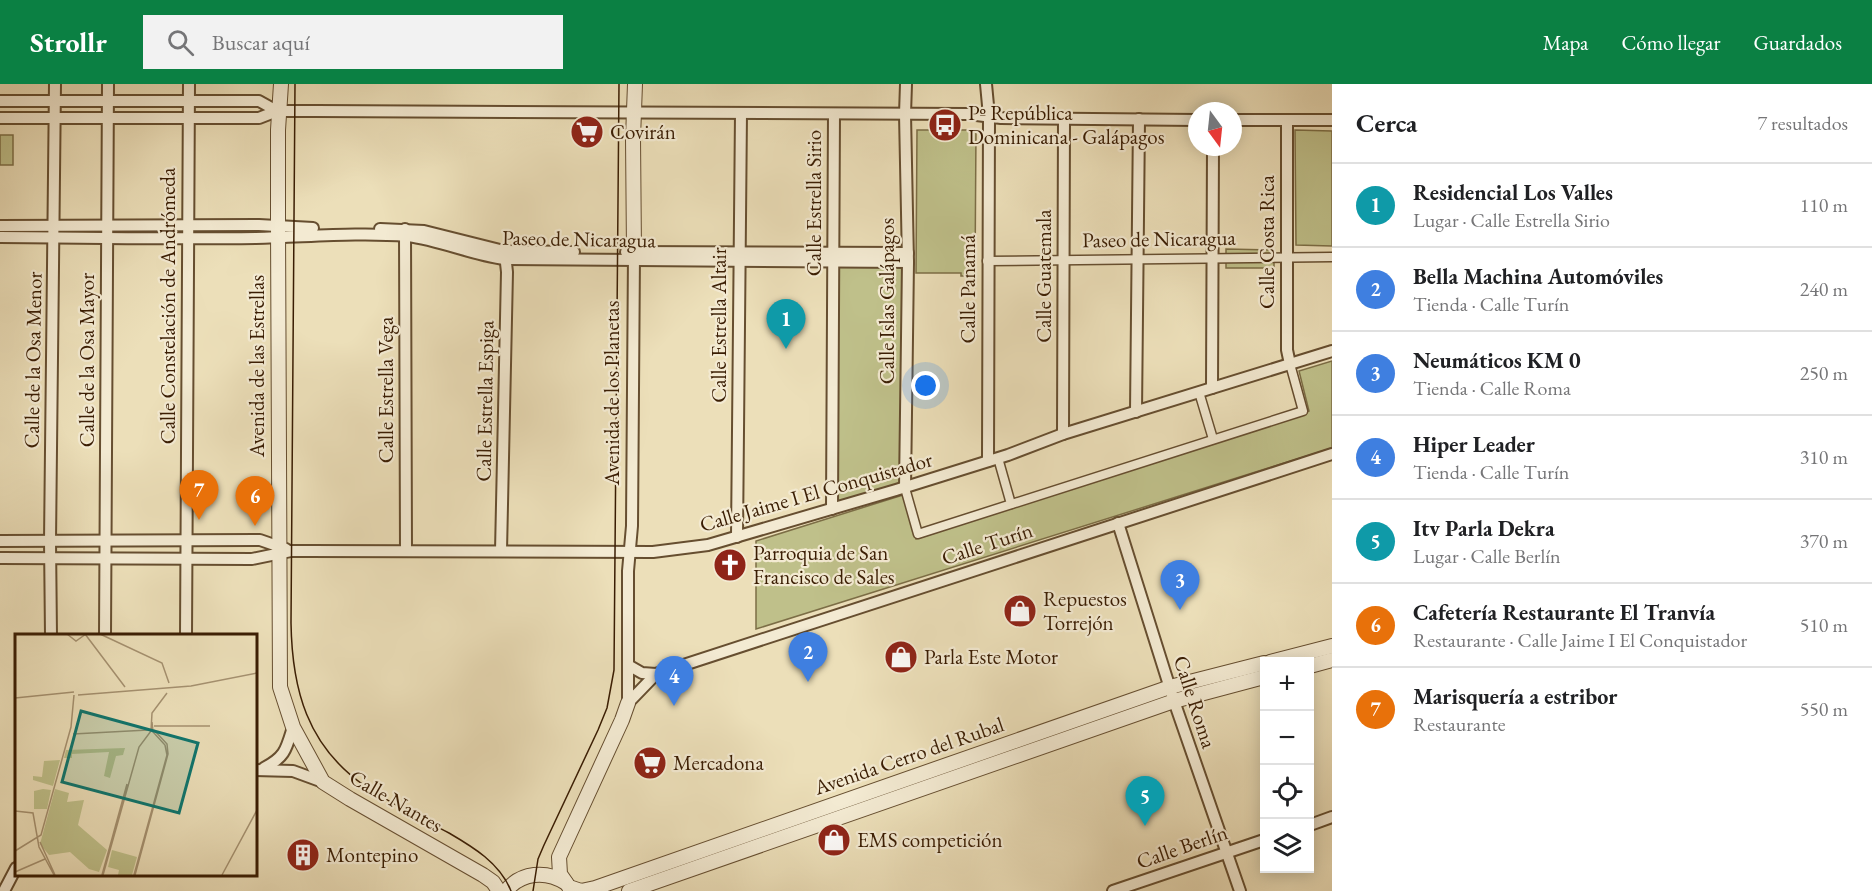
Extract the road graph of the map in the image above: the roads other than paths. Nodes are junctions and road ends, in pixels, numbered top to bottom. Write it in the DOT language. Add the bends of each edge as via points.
graph roads {
  1 [pos="55,84"];
  2 [pos="108,84"];
  3 [pos="189,84"];
  4 [pos="281,84"];
  5 [pos="635,84"];
  6 [pos="906,84"];
  7 [pos="986,84"];
  8 [pos="0,101"];
  9 [pos="55,101"];
  10 [pos="108,101"];
  11 [pos="189,101"];
  12 [pos="279,111"];
  13 [pos="634,112"];
  14 [pos="741,113"];
  15 [pos="834,114"];
  16 [pos="905,114"];
  17 [pos="989,116"];
  18 [pos="0,118"];
  19 [pos="54,118"];
  20 [pos="108,118"];
  21 [pos="189,118"];
  22 [pos="1064,119"];
  23 [pos="1139,119"];
  24 [pos="1188,120"];
  25 [pos="1242,120"];
  26 [pos="1287,120"];
  27 [pos="1332,120"];
  28 [pos="1213,156"];
  29 [pos="55,225"];
  30 [pos="107,225"];
  31 [pos="188,225"];
  32 [pos="0,226"];
  33 [pos="278,232"];
  34 [pos="405,232"];
  35 [pos="0,237"];
  36 [pos="54,237"];
  37 [pos="107,237"];
  38 [pos="188,237"];
  39 [pos="505,255"];
  40 [pos="633,256"];
  41 [pos="740,257"];
  42 [pos="908,257"];
  43 [pos="1211,257"];
  44 [pos="1332,257"];
  45 [pos="833,258"];
  46 [pos="1286,258"];
  47 [pos="1064,259"];
  48 [pos="1138,259"];
  49 [pos="987,261"];
  50 [pos="1332,351"];
  51 [pos="1290,364"];
  52 [pos="1212,388"];
  53 [pos="1199,392"];
  54 [pos="1136,411"];
  55 [pos="1062,434"];
  56 [pos="1213,439"];
  57 [pos="1332,454"];
  58 [pos="993,460"];
  59 [pos="905,488"];
  60 [pos="1011,504"];
  61 [pos="832,509"];
  62 [pos="1118,523"];
  63 [pos="737,537"];
  64 [pos="0,541"];
  65 [pos="50,541"];
  66 [pos="106,541"];
  67 [pos="186,541"];
  68 [pos="282,551"];
  69 [pos="406,551"];
  70 [pos="501,551"];
  71 [pos="629,552"];
  72 [pos="0,558"];
  73 [pos="106,558"];
  74 [pos="51,559"];
  75 [pos="186,559"];
  76 [pos="51,634"];
  77 [pos="105,634"];
  78 [pos="186,634"];
  79 [pos="1332,646"];
  80 [pos="1289,657"];
  81 [pos="1332,660"];
  82 [pos="1260,664"];
  83 [pos="628,665"];
  84 [pos="1314,665"];
  85 [pos="656,674"];
  86 [pos="1260,678"];
  87 [pos="1170,687"];
  88 [pos="1174,701"];
  89 [pos="628,703"];
  90 [pos="293,727"];
  91 [pos="258,770"];
  92 [pos="323,782"];
  93 [pos="1332,817"];
  94 [pos="1314,824"];
  95 [pos="1260,841"];
  96 [pos="1227,852"];
  97 [pos="15,870"];
  98 [pos="569,887"];
  99 [pos="4,891"];
  100 [pos="499,891"];
  101 [pos="506,891"];
  102 [pos="629,891"];
  103 [pos="1113,891"];
  104 [pos="1240,891"];
  1 -- 9 [label="street, Calle de la Osa Menor"];
  2 -- 10 [label="street, Calle de la Osa Mayor"];
  3 -- 11 [label="street, Calle Constelación de Andrómeda"];
  4 -- 12 [label="street, Avenida de las Estrellas"];
  5 -- 13 [label="street, Avenida de los Planetas"];
  6 -- 16 [label="street, Calle Islas Galápagos"];
  7 -- 17 [label="street, Calle Panamá"];
  8 -- 9 [label="street"];
  9 -- 10 [label="street"];
  9 -- 19 [label="street, Calle de la Osa Menor"];
  10 -- 11 [label="street"];
  10 -- 20 [label="street, Calle de la Osa Mayor"];
  11 -- 12 [label="street" via="259,101"];
  11 -- 21 [label="street, Calle Constelación de Andrómeda"];
  12 -- 13 [label="street"];
  12 -- 21 [label="street" via="259,118"];
  12 -- 33 [label="street, Avenida de las Estrellas"];
  13 -- 14 [label="street"];
  13 -- 40 [label="street, Avenida de los Planetas"];
  14 -- 15 [label="street"];
  14 -- 41 [label="street, Calle Estrella Altair"];
  15 -- 16 [label="street"];
  15 -- 45 [label="street, Calle Estrella Sirio"];
  16 -- 17 [label="street"];
  16 -- 42 [label="street, Calle Islas Galápagos"];
  17 -- 22 [label="street"];
  17 -- 49 [label="street, Calle Panamá"];
  18 -- 19 [label="street"];
  19 -- 20 [label="street"];
  19 -- 29 [label="street, Calle de la Osa Menor"];
  20 -- 21 [label="street"];
  20 -- 30 [label="street, Calle de la Osa Mayor"];
  21 -- 31 [label="street, Calle Constelación de Andrómeda"];
  22 -- 23 [label="street"];
  22 -- 47 [label="street, Calle Guatemala"];
  23 -- 24 [label="street"];
  23 -- 48 [label="street"];
  25 -- 26 [label="street"];
  26 -- 27 [label="street"];
  26 -- 46 [label="street, Calle Costa Rica"];
  28 -- 43 [label="street"];
  29 -- 30 [label="street, Paseo de Nicaragua"];
  29 -- 32 [label="street, Paseo de Nicaragua"];
  29 -- 36 [label="street, Calle de la Osa Menor"];
  30 -- 31 [label="street, Paseo de Nicaragua"];
  30 -- 37 [label="street, Calle de la Osa Mayor"];
  31 -- 33 [label="street, Paseo de Nicaragua" via="259,225"];
  31 -- 38 [label="street, Calle Constelación de Andrómeda"];
  33 -- 34 [label="street, Paseo de Nicaragua"];
  33 -- 38 [label="street, Paseo de Nicaragua"];
  33 -- 68 [label="street, Avenida de las Estrellas"];
  34 -- 39 [label="street, Paseo de Nicaragua" via="493,258"];
  34 -- 69 [label="street, Calle Estrella Vega"];
  35 -- 36 [label="street, Paseo de Nicaragua"];
  36 -- 37 [label="street, Paseo de Nicaragua"];
  36 -- 65 [label="street, Calle de la Osa Menor"];
  37 -- 38 [label="street, Paseo de Nicaragua"];
  37 -- 66 [label="street, Calle de la Osa Mayor"];
  38 -- 67 [label="street, Calle Constelación de Andrómeda"];
  39 -- 40 [label="street, Paseo de Nicaragua"];
  39 -- 70 [label="street, Calle Estrella Espiga"];
  40 -- 41 [label="street, Paseo de Nicaragua"];
  40 -- 71 [label="street, Avenida de los Planetas" via="633,514"];
  41 -- 45 [label="street, Paseo de Nicaragua"];
  41 -- 63 [label="street, Calle Estrella Altair"];
  42 -- 45 [label="street, Paseo de Nicaragua"];
  42 -- 59 [label="street, Calle Islas Galápagos"];
  43 -- 46 [label="street, Paseo de Nicaragua"];
  43 -- 48 [label="street, Paseo de Nicaragua"];
  43 -- 52 [label="street"];
  44 -- 46 [label="street, Paseo de Nicaragua"];
  45 -- 61 [label="street, Calle Estrella Sirio"];
  46 -- 51 [label="street, Calle Costa Rica"];
  47 -- 48 [label="street, Paseo de Nicaragua"];
  47 -- 49 [label="street, Paseo de Nicaragua"];
  47 -- 55 [label="street, Calle Guatemala"];
  48 -- 54 [label="street"];
  49 -- 58 [label="street, Calle Panamá"];
  50 -- 51 [label="street, Calle Jaime I El Conquistador"];
  51 -- 52 [label="street, Calle Jaime I El Conquistador"];
  51 -- 56 [label="street" via="1303,411"];
  52 -- 53 [label="street, Calle Jaime I El Conquistador"];
  53 -- 54 [label="street, Calle Jaime I El Conquistador"];
  53 -- 56 [label="street"];
  54 -- 55 [label="street, Calle Jaime I El Conquistador"];
  55 -- 58 [label="street, Calle Jaime I El Conquistador"];
  56 -- 60 [label="street"];
  57 -- 62 [label="street, Calle Turín"];
  58 -- 59 [label="street, Calle Jaime I El Conquistador"];
  58 -- 60 [label="street"];
  59 -- 60 [label="street" via="918,534"];
  59 -- 61 [label="street, Calle Jaime I El Conquistador"];
  61 -- 63 [label="street, Calle Jaime I El Conquistador"];
  62 -- 85 [label="street, Calle Turín"];
  62 -- 87 [label="street, Calle Roma"];
  63 -- 71 [label="street, Calle Jaime I El Conquistador" via="708,545"];
  64 -- 65 [label="street, Calle Jaime I El Conquistador"];
  65 -- 66 [label="street, Calle Jaime I El Conquistador"];
  65 -- 74 [label="street, Calle de la Osa Menor"];
  66 -- 67 [label="street, Calle Jaime I El Conquistador"];
  66 -- 73 [label="street, Calle de la Osa Mayor"];
  67 -- 68 [label="street, Calle Jaime I El Conquistador" via="263,541"];
  67 -- 75 [label="street, Calle Constelación de Andrómeda"];
  68 -- 69 [label="street, Calle Jaime I El Conquistador"];
  68 -- 75 [label="street, Calle Jaime I El Conquistador" via="252,559"];
  68 -- 90 [label="street, Avenida de las Estrellas" via="280,687"];
  69 -- 70 [label="street, Calle Jaime I El Conquistador"];
  70 -- 71 [label="street, Calle Jaime I El Conquistador"];
  71 -- 83 [label="street, Avenida de los Planetas"];
  72 -- 74 [label="street, Calle Jaime I El Conquistador"];
  73 -- 74 [label="street, Calle Jaime I El Conquistador"];
  73 -- 75 [label="street, Calle Jaime I El Conquistador"];
  73 -- 77 [label="street, Calle de la Osa Mayor"];
  74 -- 76 [label="street, Calle de la Osa Menor"];
  75 -- 78 [label="street, Calle Constelación de Andrómeda"];
  79 -- 80 [label="street"];
  81 -- 84 [label="street"];
  82 -- 87 [label="street, Avenida Cerro del Rubal"];
  83 -- 85 [label="street" via="642,673"];
  83 -- 89 [label="street, Avenida de los Planetas"];
  85 -- 89 [label="street, Calle Turín"];
  86 -- 88 [label="street, Avenida Cerro del Rubal"];
  87 -- 88 [label="street, Calle Roma"];
  87 -- 98 [label="street, Avenida Cerro del Rubal" via="595,888 581,891"];
  88 -- 96 [label="street, Calle Roma"];
  88 -- 102 [label="street, Avenida Cerro del Rubal"];
  89 -- 98 [label="street, Calle Turín" via="559,857 560,874"];
  90 -- 91 [label="street, Calle Nantes" via="284,754 277,762"];
  90 -- 92 [label="street, Avenida de las Estrellas"];
  91 -- 92 [label="street, Calle Nantes" via="293,771"];
  92 -- 100 [label="street, Calle Nantes" via="489,879"];
  93 -- 94 [label="street"];
  95 -- 96 [label="street, Calle Berlín"];
  96 -- 103 [label="street, Calle Berlín"];
  96 -- 104 [label="street, Calle Roma"];
  97 -- 99 [label="street"];
  98 -- 101 [label="street, Avenida Cerro del Rubal" via="554,876 535,874 517,880"];
}
